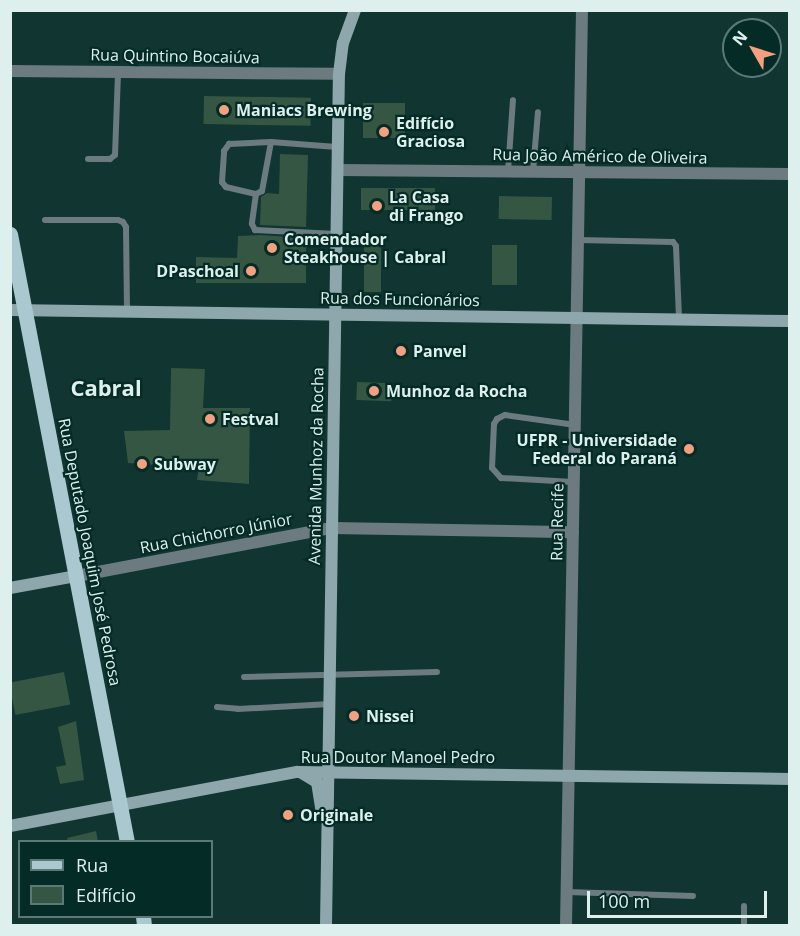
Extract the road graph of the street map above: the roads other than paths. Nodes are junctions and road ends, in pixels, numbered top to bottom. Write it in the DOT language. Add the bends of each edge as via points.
graph roads {
  1 [pos="355,10"];
  2 [pos="582,10"];
  3 [pos="10,71"];
  4 [pos="118,72"];
  5 [pos="339,74"];
  6 [pos="513,100"];
  7 [pos="538,112"];
  8 [pos="271,142"];
  9 [pos="338,147"];
  10 [pos="88,159"];
  11 [pos="338,170"];
  12 [pos="508,172"];
  13 [pos="533,172"];
  14 [pos="579,172"];
  15 [pos="789,174"];
  16 [pos="256,194"];
  17 [pos="45,220"];
  18 [pos="10,234"];
  19 [pos="337,234"];
  20 [pos="578,240"];
  21 [pos="15,276"];
  22 [pos="18,310"];
  23 [pos="127,311"];
  24 [pos="336,314"];
  25 [pos="577,318"];
  26 [pos="679,320"];
  27 [pos="789,321"];
  28 [pos="575,425"];
  29 [pos="574,482"];
  30 [pos="332,528"];
  31 [pos="573,532"];
  32 [pos="76,576"];
  33 [pos="10,588"];
  34 [pos="437,672"];
  35 [pos="330,674"];
  36 [pos="244,677"];
  37 [pos="330,704"];
  38 [pos="217,707"];
  39 [pos="329,771"];
  40 [pos="297,772"];
  41 [pos="569,775"];
  42 [pos="789,779"];
  43 [pos="120,806"];
  44 [pos="10,826"];
  45 [pos="127,840"];
  46 [pos="327,855"];
  47 [pos="567,892"];
  48 [pos="693,896"];
  49 [pos="744,906"];
  50 [pos="326,926"];
  51 [pos="566,926"];
  52 [pos="744,926"];
  1 -- 5 [label="street, Avenida Munhoz da Rocha" via="343,43"];
  2 -- 14 [label="street, Rua Recife"];
  3 -- 4 [label="street, Rua Quintino Bocaiúva"];
  4 -- 5 [label="street, Rua Quintino Bocaiúva"];
  4 -- 10 [label="lane" via="115,155 110,159"];
  5 -- 9 [label="street, Avenida Munhoz da Rocha"];
  6 -- 12 [label="lane"];
  7 -- 13 [label="lane"];
  8 -- 9 [label="lane"];
  8 -- 16 [label="lane" via="264,188"];
  8 -- 16 [label="lane" via="229,144 224,151 222,182 226,187"];
  9 -- 11 [label="street, Avenida Munhoz da Rocha"];
  11 -- 12 [label="street, Rua João Américo de Oliveira"];
  11 -- 19 [label="street, Avenida Munhoz da Rocha"];
  12 -- 13 [label="street, Rua João Américo de Oliveira"];
  13 -- 14 [label="street, Rua João Américo de Oliveira"];
  14 -- 15 [label="street, Rua João Américo de Oliveira"];
  14 -- 20 [label="street, Rua Recife"];
  16 -- 19 [label="lane" via="252,224 255,230"];
  17 -- 23 [label="lane" via="123,222"];
  18 -- 21 [label="main road, Rua Deputado Joaquim José Pedrosa"];
  19 -- 24 [label="street, Avenida Munhoz da Rocha"];
  20 -- 25 [label="street, Rua Recife"];
  20 -- 26 [label="lane" via="672,242 676,246"];
  21 -- 22 [label="main road, Rua Deputado Joaquim José Pedrosa"];
  22 -- 23 [label="street, Rua dos Funcionários"];
  22 -- 32 [label="main road, Rua Deputado Joaquim José Pedrosa"];
  23 -- 24 [label="street, Rua dos Funcionários"];
  24 -- 25 [label="street, Rua dos Funcionários"];
  24 -- 30 [label="street, Avenida Munhoz da Rocha"];
  25 -- 26 [label="street, Rua dos Funcionários"];
  25 -- 28 [label="street, Rua Recife"];
  26 -- 27 [label="street, Rua dos Funcionários"];
  28 -- 29 [label="street, Rua Recife"];
  28 -- 29 [label="lane" via="505,416 497,419 492,468 501,478"];
  29 -- 31 [label="street, Rua Recife"];
  30 -- 31 [label="street, Rua Chichorro Júnior"];
  30 -- 32 [label="street, Rua Chichorro Júnior"];
  30 -- 35 [label="street, Avenida Munhoz da Rocha"];
  31 -- 41 [label="street, Rua Recife"];
  32 -- 33 [label="street, Rua Chichorro Júnior"];
  32 -- 43 [label="main road, Rua Deputado Joaquim José Pedrosa"];
  34 -- 35 [label="lane"];
  35 -- 36 [label="lane"];
  35 -- 37 [label="street, Avenida Munhoz da Rocha"];
  37 -- 38 [label="lane"];
  37 -- 39 [label="street, Avenida Munhoz da Rocha"];
  39 -- 40 [label="street, Rua Doutor Manoel Pedro"];
  39 -- 41 [label="street, Rua Doutor Manoel Pedro"];
  39 -- 46 [label="street, Avenida Munhoz da Rocha"];
  40 -- 43 [label="street, Rua Doutor Manoel Pedro"];
  40 -- 46 [label="street" via="313,778 319,788"];
  41 -- 42 [label="street, Rua Doutor Manoel Pedro"];
  41 -- 47 [label="street, Rua Recife"];
  43 -- 44 [label="street, Rua Doutor Manoel Pedro"];
  43 -- 45 [label="main road, Rua Deputado Joaquim José Pedrosa"];
  46 -- 50 [label="street, Avenida Munhoz da Rocha"];
  47 -- 48 [label="lane"];
  47 -- 51 [label="street, Rua Recife"];
  49 -- 52 [label="lane"];
}
